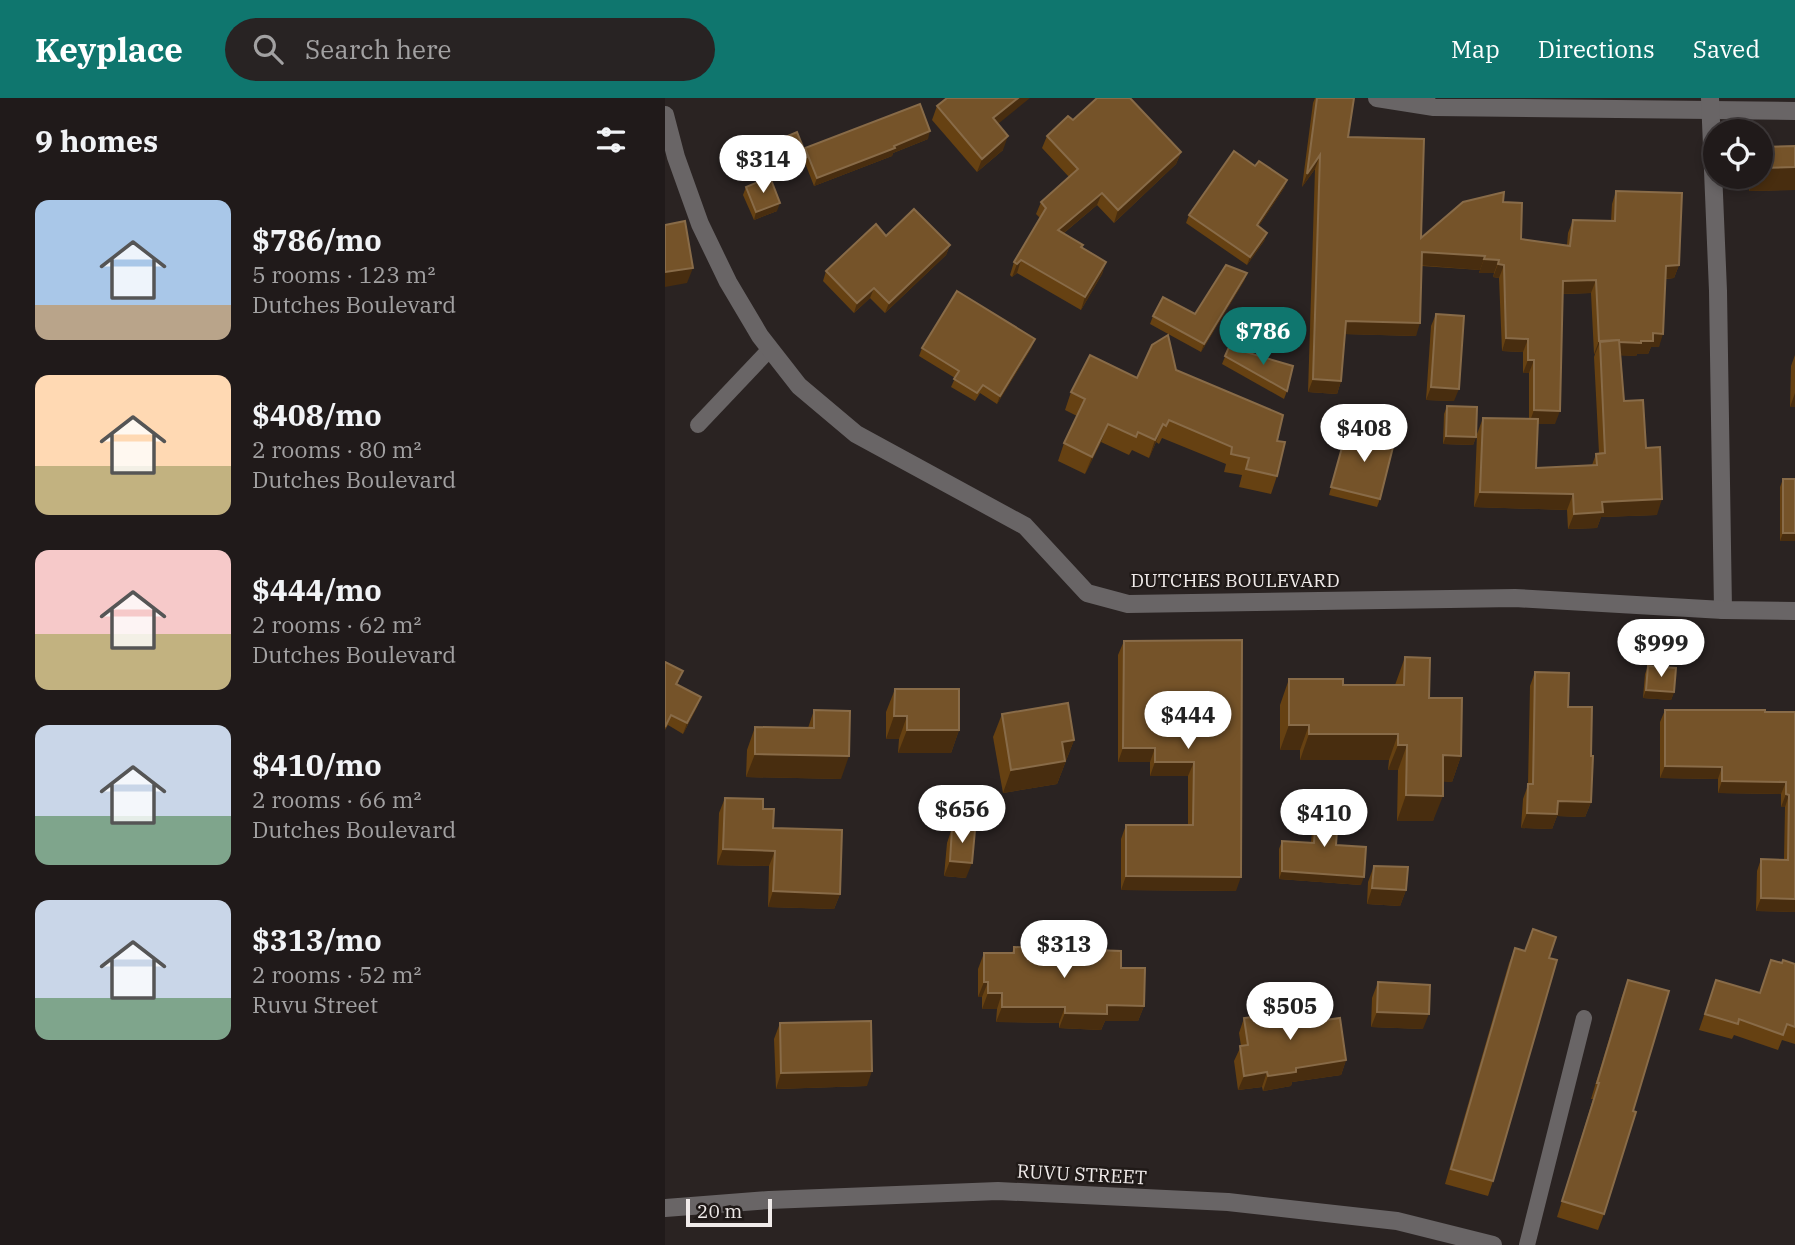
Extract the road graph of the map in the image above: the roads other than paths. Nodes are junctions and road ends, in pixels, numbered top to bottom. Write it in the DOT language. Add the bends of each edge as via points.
graph roads {
  1 [pos="1377,98"];
  2 [pos="1432,102"];
  3 [pos="1711,104"];
  4 [pos="1795,111"];
  5 [pos="665,115"];
  6 [pos="770,349"];
  7 [pos="698,425"];
  8 [pos="1723,610"];
  9 [pos="1795,611"];
  10 [pos="1584,1018"];
  11 [pos="665,1208"];
  12 [pos="1493,1245"];
  13 [pos="1527,1245"];
  1 -- 2 [label="street"];
  2 -- 3 [label="street"];
  3 -- 4 [label="street"];
  3 -- 8 [label="street"];
  5 -- 6 [label="street, DUTCHES BOULEVARD" via="700,224 728,282"];
  6 -- 7 [label="lane"];
  6 -- 8 [label="street, DUTCHES BOULEVARD" via="799,386 856,434 1025,526 1087,593 1128,604 1515,598"];
  8 -- 9 [label="street, DUTCHES BOULEVARD"];
  10 -- 13 [label="lane"];
  11 -- 12 [label="street, RUVU STREET" via="1012,1191 1228,1202 1397,1221"];
}
